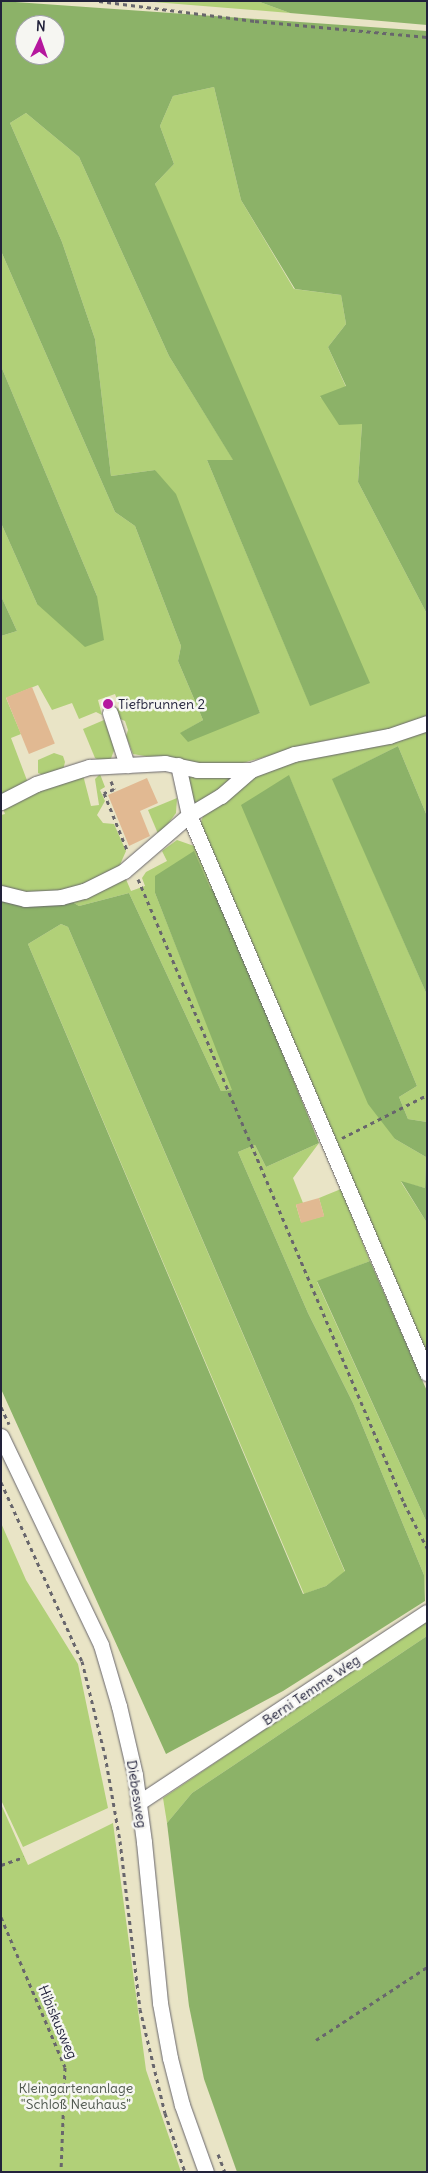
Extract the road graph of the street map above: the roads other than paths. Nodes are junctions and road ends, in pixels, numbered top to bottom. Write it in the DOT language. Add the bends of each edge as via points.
graph roads {
  1 [pos="110,713"];
  2 [pos="427,723"];
  3 [pos="127,765"];
  4 [pos="178,766"];
  5 [pos="251,770"];
  6 [pos="1,802"];
  7 [pos="189,815"];
  8 [pos="1,894"];
  9 [pos="427,1373"];
  10 [pos="1,1436"];
  11 [pos="427,1612"];
  12 [pos="138,1803"];
  13 [pos="206,2172"];
  1 -- 3 [label="street"];
  2 -- 5 [label="street" via="389,736 294,754"];
  3 -- 4 [label="street"];
  3 -- 6 [label="street" via="69,772 14,793"];
  4 -- 5 [label="street" via="197,770"];
  4 -- 7 [label="street"];
  5 -- 7 [label="street" via="221,796"];
  7 -- 8 [label="street" via="133,866 84,891 61,897 25,899"];
  7 -- 9 [label="street"];
  10 -- 12 [label="street, Diebesweg" via="100,1645 120,1706"];
  11 -- 12 [label="street, Berni Temme Weg"];
  12 -- 13 [label="street, Diebesweg" via="166,2039 182,2105"];
}
